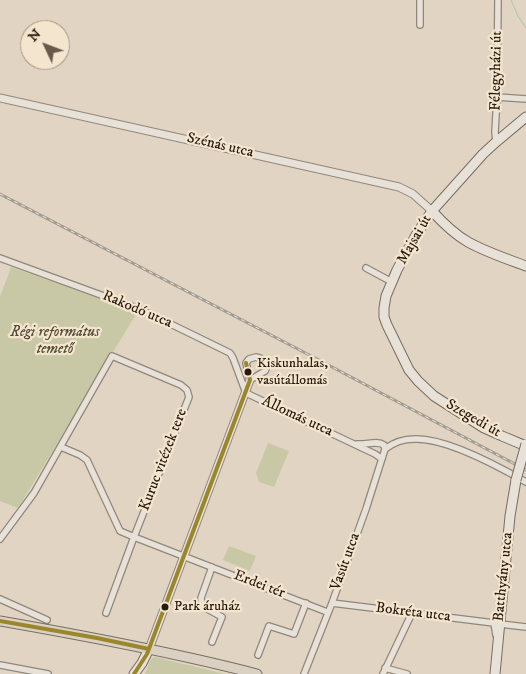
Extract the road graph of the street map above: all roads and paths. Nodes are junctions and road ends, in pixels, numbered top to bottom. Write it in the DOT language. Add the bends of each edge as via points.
graph roads {
  1 [pos="420,0"];
  2 [pos="498,0"];
  3 [pos="420,25"];
  4 [pos="497,97"];
  5 [pos="0,98"];
  6 [pos="526,99"];
  7 [pos="526,118"];
  8 [pos="496,142"];
  9 [pos="442,199"];
  10 [pos="432,211"];
  11 [pos="446,226"];
  12 [pos="0,258"];
  13 [pos="526,266"];
  14 [pos="366,268"];
  15 [pos="392,282"];
  16 [pos="250,380"];
  17 [pos="424,387"];
  18 [pos="246,393"];
  19 [pos="348,441"];
  20 [pos="526,445"];
  21 [pos="60,447"];
  22 [pos="385,449"];
  23 [pos="382,459"];
  24 [pos="526,482"];
  25 [pos="134,537"];
  26 [pos="0,539"];
  27 [pos="183,556"];
  28 [pos="212,567"];
  29 [pos="0,599"];
  30 [pos="306,603"];
  31 [pos="332,603"];
  32 [pos="327,612"];
  33 [pos="106,613"];
  34 [pos="412,613"];
  35 [pos="47,620"];
  36 [pos="0,621"];
  37 [pos="497,624"];
  38 [pos="526,628"];
  39 [pos="212,642"];
  40 [pos="149,649"];
  41 [pos="258,655"];
  42 [pos="0,665"];
  43 [pos="384,671"];
  44 [pos="48,674"];
  45 [pos="134,674"];
  46 [pos="257,674"];
  47 [pos="304,674"];
  48 [pos="407,674"];
  49 [pos="495,674"];
  1 -- 3 [label="street"];
  2 -- 4 [label="street, Félegyházi út"];
  4 -- 6 [label="street"];
  4 -- 8 [label="street, Félegyházi út"];
  5 -- 10 [label="street, Szénás utca" via="399,187 413,194"];
  7 -- 8 [label="main road, Majsai út"];
  8 -- 9 [label="main road, Majsai út"];
  9 -- 10 [label="main road, Majsai út"];
  9 -- 11 [label="main road" via="440,212"];
  10 -- 11 [label="main road"];
  10 -- 15 [label="main road, Majsai út"];
  11 -- 13 [label="main road" via="467,242"];
  12 -- 18 [label="street, Rakodó utca" via="142,310 230,353"];
  14 -- 15 [label="street"];
  15 -- 17 [label="main road, Majsai út" via="384,308 386,322 409,370"];
  16 -- 18 [label="street"];
  17 -- 20 [label="main road, Szegedi út" via="484,428"];
  18 -- 19 [label="street, Állomás utca"];
  18 -- 27 [label="street"];
  19 -- 22 [label="street, Állomás utca" via="381,443"];
  19 -- 23 [label="street, Állomás utca"];
  20 -- 37 [label="main road, Batthyány utca, bridge" via="510,516"];
  21 -- 25 [label="street" via="87,460 120,531"];
  21 -- 25 [label="street, Kuruc vitézek tere" via="112,356 187,390 189,397"];
  21 -- 26 [label="street, Kuruc vitézek tere" via="34,493"];
  22 -- 23 [label="street, Vasút utca"];
  22 -- 24 [label="street" via="396,443 422,439 474,456"];
  23 -- 31 [label="street, Vasút utca"];
  25 -- 27 [label="street"];
  25 -- 33 [label="street, Kuruc vitézek tere"];
  27 -- 28 [label="street, Erdei tér"];
  27 -- 40 [label="street"];
  28 -- 30 [label="street, Erdei tér"];
  28 -- 39 [label="street" via="201,598 202,606 222,617"];
  29 -- 35 [label="street"];
  30 -- 32 [label="street, Erdei tér"];
  30 -- 41 [label="street" via="294,634 269,626"];
  31 -- 32 [label="street, Vasút utca"];
  31 -- 34 [label="street, Bokréta utca"];
  32 -- 47 [label="street, Vasút utca"];
  34 -- 37 [label="street, Bokréta utca"];
  34 -- 43 [label="street"];
  36 -- 40 [label="main road"];
  37 -- 38 [label="street, Bokréta utca"];
  37 -- 49 [label="main road, Batthyány utca"];
  40 -- 45 [label="main road"];
  40 -- 46 [label="main road"];
  42 -- 44 [label="street"];
  43 -- 48 [label="street"];
}
